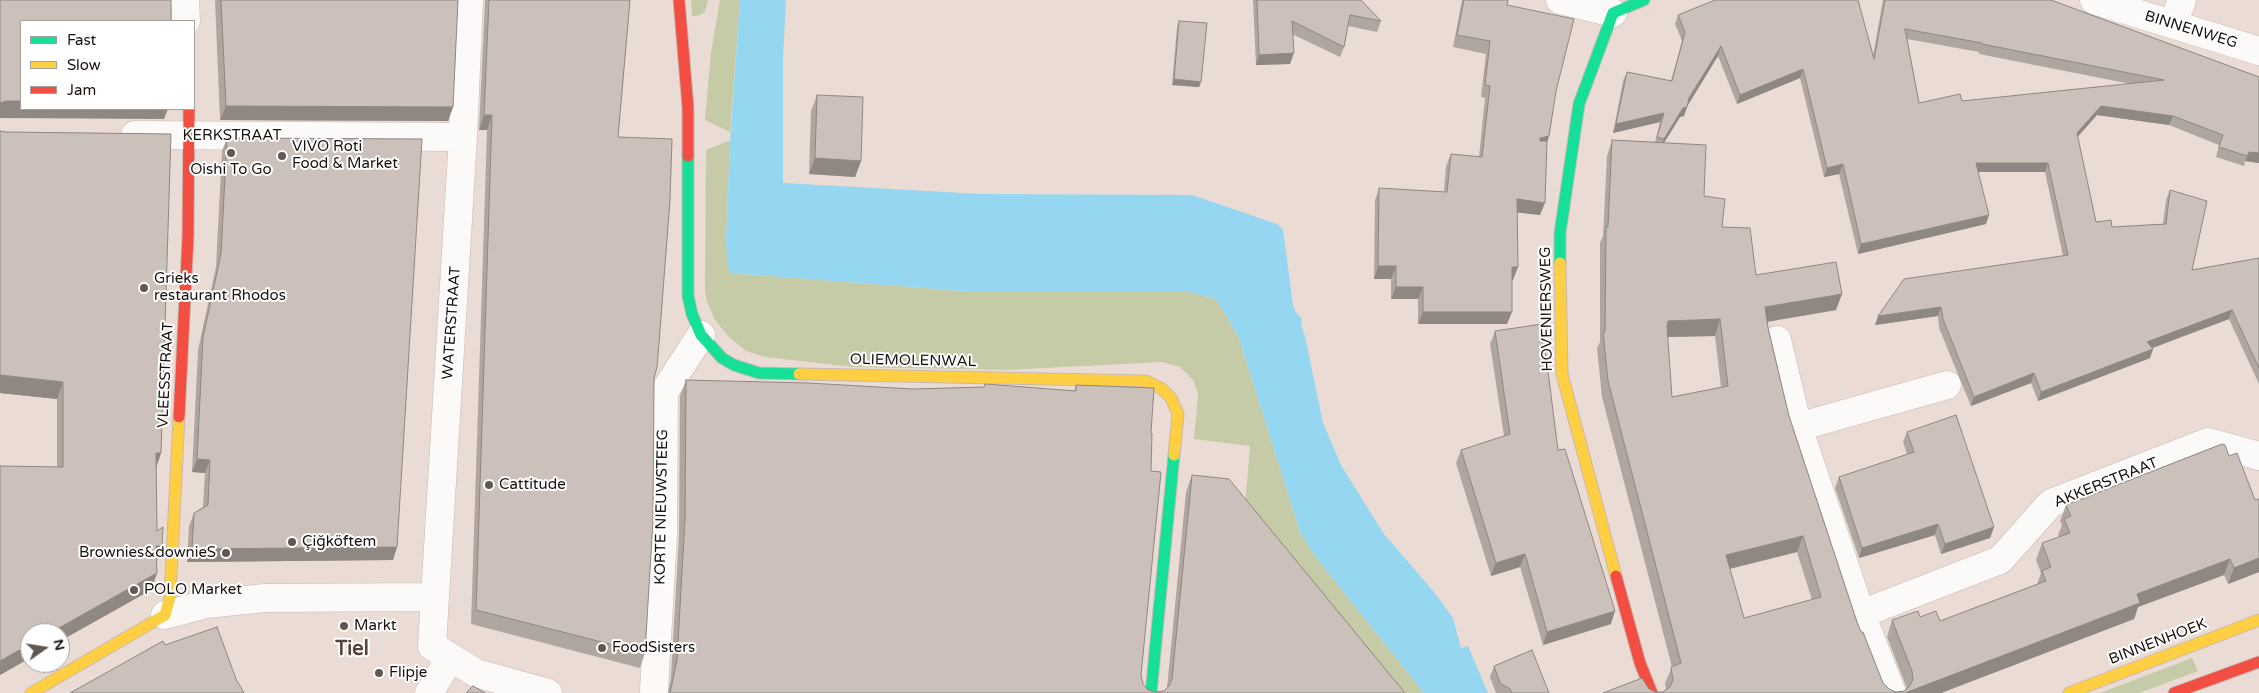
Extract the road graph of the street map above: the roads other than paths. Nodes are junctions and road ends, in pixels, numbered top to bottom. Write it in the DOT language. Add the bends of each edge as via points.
graph roads {
  1 [pos="185,0"];
  2 [pos="469,0"];
  3 [pos="679,0"];
  4 [pos="1560,0"];
  5 [pos="1644,0"];
  6 [pos="2094,0"];
  7 [pos="2178,12"];
  8 [pos="1613,13"];
  9 [pos="186,20"];
  10 [pos="2259,50"];
  11 [pos="189,110"];
  12 [pos="108,135"];
  13 [pos="190,136"];
  14 [pos="463,137"];
  15 [pos="701,335"];
  16 [pos="1777,340"];
  17 [pos="1947,385"];
  18 [pos="1798,427"];
  19 [pos="2259,456"];
  20 [pos="435,596"];
  21 [pos="1862,614"];
  22 [pos="165,615"];
  23 [pos="2259,620"];
  24 [pos="441,652"];
  25 [pos="2259,662"];
  26 [pos="661,692"];
  27 [pos="31,693"];
  28 [pos="429,693"];
  29 [pos="548,693"];
  30 [pos="1151,693"];
  31 [pos="1652,693"];
  32 [pos="1892,693"];
  33 [pos="2068,693"];
  34 [pos="2174,693"];
  1 -- 9 [label="street"];
  2 -- 14 [label="street, WATERSTRAAT"];
  3 -- 15 [label="street, OLIEMOLENWAL" via="688,108 688,296"];
  4 -- 8 [label="street"];
  5 -- 8 [label="street"];
  6 -- 7 [label="street, BINNENWEG"];
  7 -- 10 [label="street, BINNENWEG"];
  8 -- 31 [label="street, HOVENIERSWEG" via="1579,104 1560,233 1562,374 1640,663"];
  11 -- 13 [label="street, VLEESSTRAAT"];
  12 -- 13 [label="street, KERKSTRAAT"];
  13 -- 14 [label="street, KERKSTRAAT"];
  13 -- 22 [label="street, VLEESSTRAAT" via="170,597"];
  14 -- 20 [label="street, WATERSTRAAT"];
  15 -- 26 [label="street, KORTE NIEUWSTEEG" via="664,392"];
  15 -- 30 [label="street, OLIEMOLENWAL" via="722,358 759,373 1146,381 1162,389 1171,398 1178,414"];
  16 -- 18 [label="street"];
  17 -- 18 [label="street"];
  18 -- 21 [label="street"];
  19 -- 21 [label="street, AKKERSTRAAT" via="2208,442 2050,503 2000,560"];
  20 -- 22 [label="street" via="265,598 206,604"];
  20 -- 24 [label="street, WATERSTRAAT"];
  21 -- 32 [label="street"];
  22 -- 27 [label="street"];
  23 -- 33 [label="street, BINNENHOEK"];
  24 -- 28 [label="street"];
  24 -- 29 [label="street" via="476,673"];
  25 -- 34 [label="street"];
}
